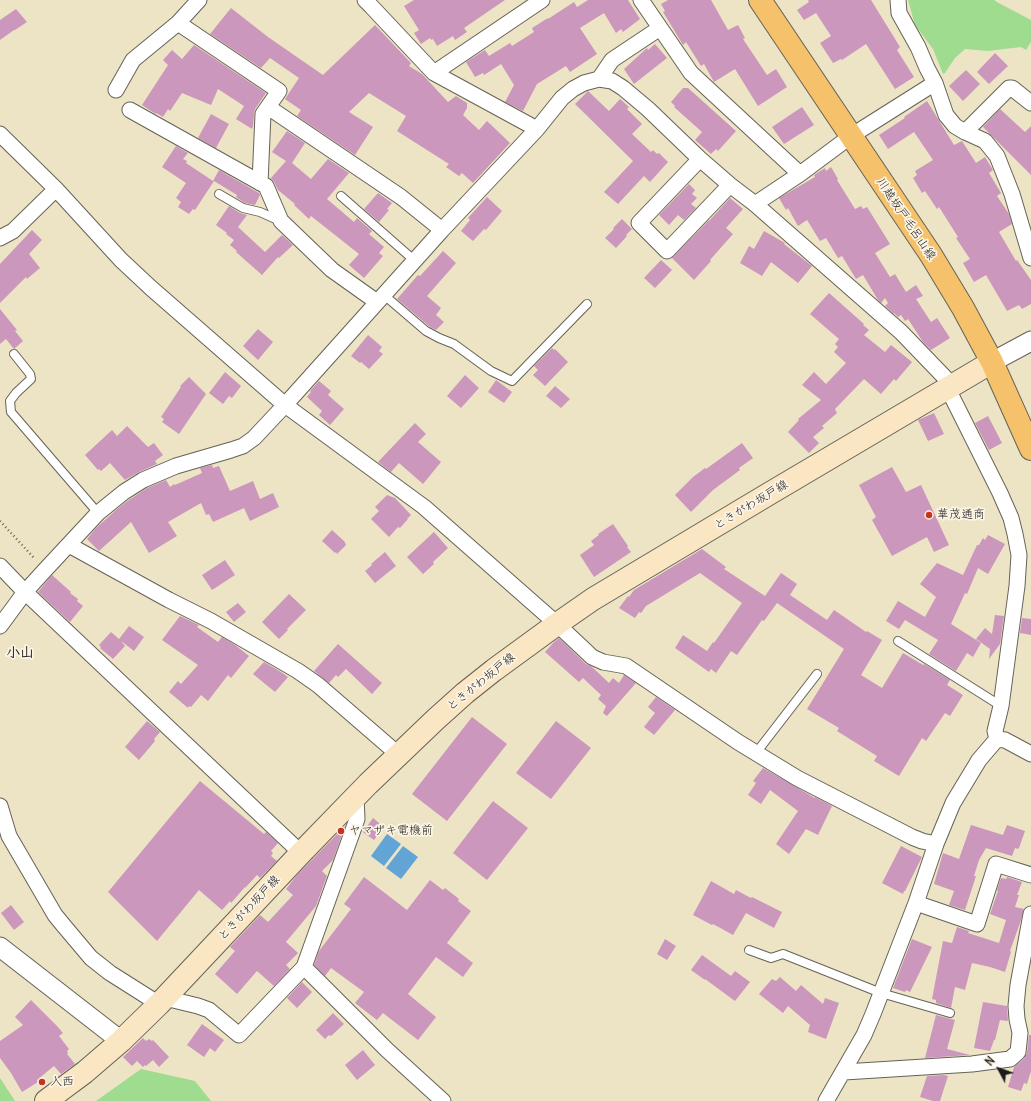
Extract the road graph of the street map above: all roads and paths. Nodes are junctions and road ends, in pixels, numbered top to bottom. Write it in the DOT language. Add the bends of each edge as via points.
graph roads {
  1 [pos="199,0"];
  2 [pos="542,0"];
  3 [pos="641,0"];
  4 [pos="760,0"];
  5 [pos="898,0"];
  6 [pos="372,2"];
  7 [pos="178,23"];
  8 [pos="660,28"];
  9 [pos="434,73"];
  10 [pos="599,79"];
  11 [pos="935,83"];
  12 [pos="116,90"];
  13 [pos="1031,103"];
  14 [pos="268,107"];
  15 [pos="130,110"];
  16 [pos="537,129"];
  17 [pos="965,132"];
  18 [pos="0,134"];
  19 [pos="851,136"];
  20 [pos="700,159"];
  21 [pos="800,174"];
  22 [pos="260,183"];
  23 [pos="730,185"];
  24 [pos="56,189"];
  25 [pos="219,194"];
  26 [pos="341,196"];
  27 [pos="755,204"];
  28 [pos="281,221"];
  29 [pos="442,230"];
  30 [pos="0,238"];
  31 [pos="1031,258"];
  32 [pos="415,261"];
  33 [pos="381,298"];
  34 [pos="587,304"];
  35 [pos="1031,341"];
  36 [pos="14,354"];
  37 [pos="992,362"];
  38 [pos="950,388"];
  39 [pos="285,405"];
  40 [pos="1031,449"];
  41 [pos="98,513"];
  42 [pos="0,521"];
  43 [pos="69,545"];
  44 [pos="0,566"];
  45 [pos="45,570"];
  46 [pos="25,592"];
  47 [pos="557,624"];
  48 [pos="0,626"];
  49 [pos="898,641"];
  50 [pos="817,674"];
  51 [pos="1001,706"];
  52 [pos="997,739"];
  53 [pos="756,753"];
  54 [pos="1031,754"];
  55 [pos="399,755"];
  56 [pos="356,797"];
  57 [pos="0,806"];
  58 [pos="936,844"];
  59 [pos="300,853"];
  60 [pos="1031,874"];
  61 [pos="916,903"];
  62 [pos="1031,914"];
  63 [pos="0,948"];
  64 [pos="749,950"];
  65 [pos="304,967"];
  66 [pos="881,993"];
  67 [pos="162,1001"];
  68 [pos="950,1013"];
  69 [pos="121,1041"];
  70 [pos="844,1072"];
  71 [pos="46,1101"];
  72 [pos="443,1101"];
  73 [pos="826,1101"];
  1 -- 7 [label="street"];
  2 -- 9 [label="street"];
  3 -- 8 [label="street"];
  4 -- 19 [label="main road, 川越坂戸毛呂山線"];
  5 -- 11 [label="street" via="899,13"];
  6 -- 9 [label="street"];
  7 -- 12 [label="street" via="133,60"];
  7 -- 14 [label="street" via="280,91"];
  8 -- 10 [label="street" via="612,60"];
  8 -- 21 [label="street" via="691,73"];
  9 -- 16 [label="street"];
  10 -- 16 [label="street" via="573,89 562,98"];
  10 -- 20 [label="street" via="612,81 623,88"];
  11 -- 17 [label="street" via="946,115 955,126"];
  11 -- 19 [label="street"];
  13 -- 17 [label="street" via="1009,88"];
  14 -- 22 [label="street" via="263,114"];
  14 -- 29 [label="street" via="401,198"];
  15 -- 22 [label="street"];
  16 -- 29 [label="street"];
  17 -- 31 [label="street" via="985,141 998,156"];
  18 -- 24 [label="street"];
  19 -- 21 [label="street"];
  19 -- 37 [label="main road, 川越坂戸毛呂山線" via="931,255"];
  20 -- 23 [label="street"];
  20 -- 23 [label="street" via="639,223 667,251"];
  21 -- 27 [label="street"];
  22 -- 28 [label="street" via="266,186"];
  23 -- 27 [label="street"];
  24 -- 30 [label="street" via="13,231"];
  24 -- 39 [label="street" via="121,260"];
  25 -- 28 [label="lane" via="243,208"];
  26 -- 32 [label="lane"];
  27 -- 38 [label="street" via="901,332"];
  28 -- 33 [label="street" via="332,270"];
  29 -- 32 [label="street"];
  32 -- 33 [label="street"];
  33 -- 34 [label="lane" via="426,331 454,344 490,371 512,381"];
  33 -- 39 [label="street"];
  35 -- 37 [label="street"];
  36 -- 41 [label="lane" via="31,379 10,401 11,412"];
  37 -- 38 [label="main road, ときがわ坂戸線"];
  37 -- 40 [label="main road, 川越坂戸毛呂山線"];
  38 -- 47 [label="main road, ときがわ坂戸線" via="765,496"];
  38 -- 51 [label="street" via="1011,518 1019,555"];
  39 -- 41 [label="street" via="243,446 176,466 143,480"];
  39 -- 47 [label="street" via="424,507"];
  41 -- 43 [label="street"];
  42 -- 45 [label="path"];
  43 -- 45 [label="street"];
  43 -- 55 [label="street" via="298,671 318,685"];
  44 -- 46 [label="street"];
  45 -- 46 [label="street"];
  46 -- 48 [label="street"];
  46 -- 59 [label="street"];
  47 -- 53 [label="street" via="592,657 603,662 626,666"];
  47 -- 55 [label="main road, ときがわ坂戸線" via="465,693"];
  49 -- 51 [label="lane"];
  50 -- 53 [label="lane"];
  51 -- 52 [label="street" via="995,731"];
  52 -- 54 [label="street" via="1005,740"];
  52 -- 58 [label="street" via="979,760 953,803"];
  53 -- 58 [label="street" via="797,778 912,837"];
  55 -- 56 [label="main road, ときがわ坂戸線"];
  56 -- 59 [label="main road, ときがわ坂戸線"];
  56 -- 65 [label="street" via="357,819"];
  57 -- 67 [label="street" via="9,836 64,926 91,958 110,973"];
  58 -- 61 [label="street"];
  59 -- 67 [label="main road, ときがわ坂戸線"];
  60 -- 61 [label="street" via="996,864 977,924"];
  61 -- 66 [label="street"];
  62 -- 70 [label="street" via="1016,1006 1020,1033 1018,1052 1010,1059 972,1064"];
  63 -- 69 [label="street"];
  64 -- 66 [label="lane" via="771,958 783,954"];
  65 -- 67 [label="street" via="239,1035 209,1010"];
  65 -- 72 [label="street" via="387,1050"];
  66 -- 68 [label="lane"];
  66 -- 70 [label="street" via="864,1035"];
  67 -- 69 [label="main road, ときがわ坂戸線"];
  69 -- 71 [label="main road, ときがわ坂戸線"];
  70 -- 73 [label="street"];
}
